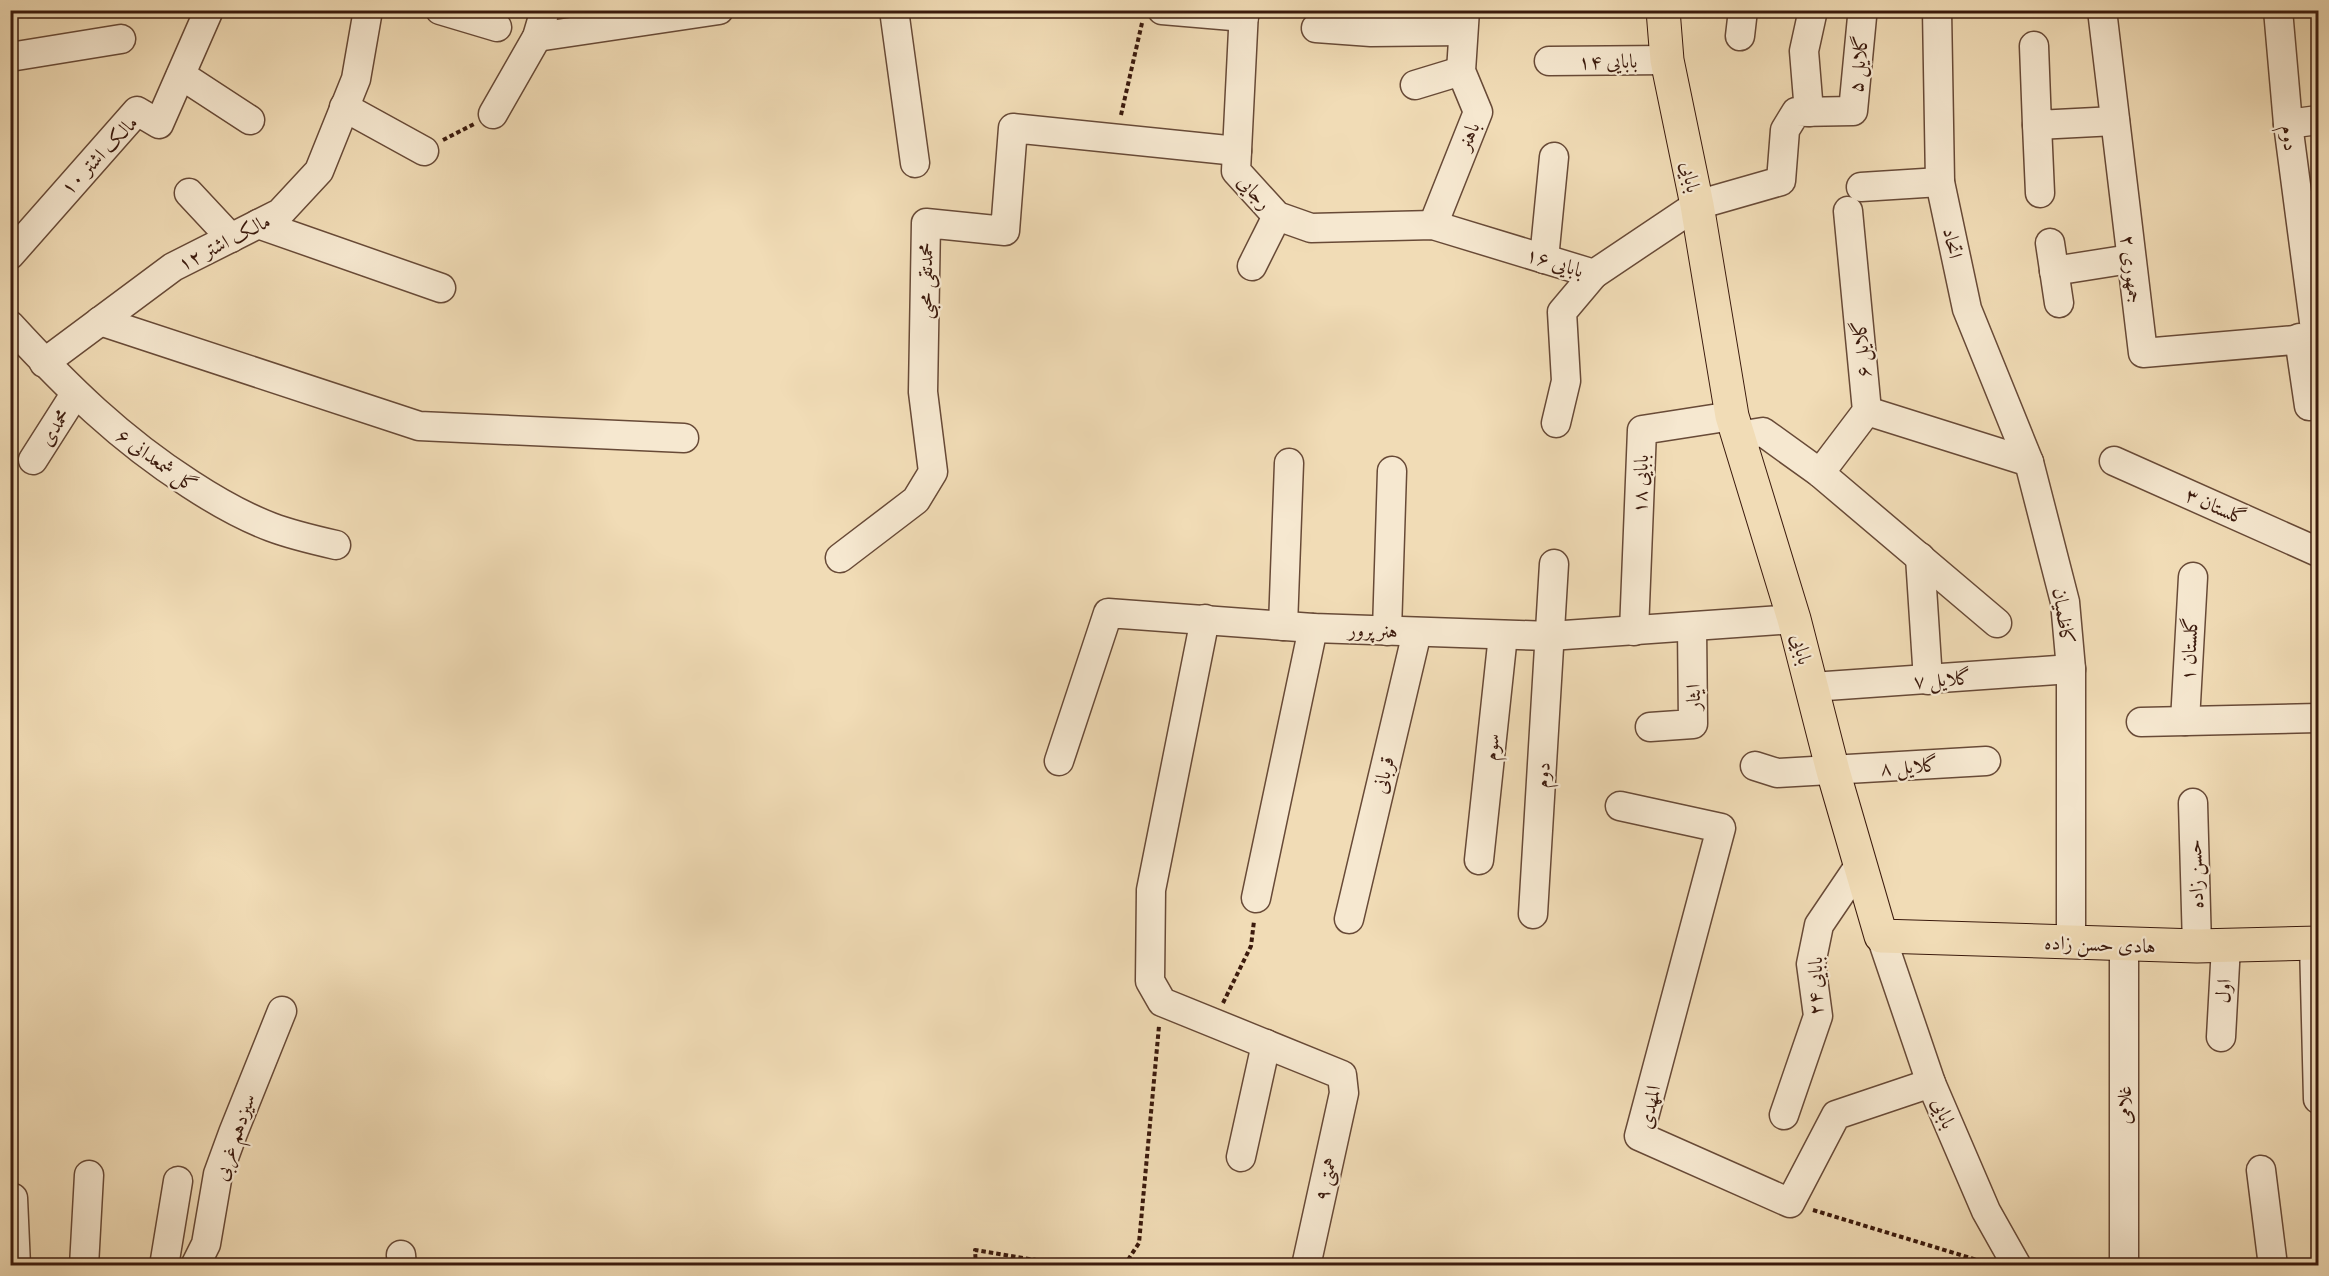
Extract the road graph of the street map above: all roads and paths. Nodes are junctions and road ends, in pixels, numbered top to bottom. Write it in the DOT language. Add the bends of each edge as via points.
graph roads {
  1 [pos="209,10"];
  2 [pos="368,10"];
  3 [pos="440,10"];
  4 [pos="545,10"];
  5 [pos="719,10"];
  6 [pos="894,10"];
  7 [pos="1664,10"];
  8 [pos="1813,10"];
  9 [pos="1937,10"];
  10 [pos="2102,10"];
  11 [pos="2278,10"];
  12 [pos="1244,14"];
  13 [pos="1152,16"];
  14 [pos="1862,17"];
  15 [pos="1464,20"];
  16 [pos="497,27"];
  17 [pos="1316,28"];
  18 [pos="537,37"];
  19 [pos="121,39"];
  20 [pos="2034,46"];
  21 [pos="10,57"];
  22 [pos="1667,60"];
  23 [pos="1549,61"];
  24 [pos="1461,71"];
  25 [pos="181,75"];
  26 [pos="1415,85"];
  27 [pos="344,107"];
  28 [pos="1809,112"];
  29 [pos="493,114"];
  30 [pos="250,120"];
  31 [pos="2319,120"];
  32 [pos="2115,121"];
  33 [pos="2288,124"];
  34 [pos="2037,125"];
  35 [pos="1116,138"];
  36 [pos="424,151"];
  37 [pos="1237,151"];
  38 [pos="1554,156"];
  39 [pos="915,163"];
  40 [pos="1940,182"];
  41 [pos="189,193"];
  42 [pos="2040,193"];
  43 [pos="1697,205"];
  44 [pos="1277,216"];
  45 [pos="258,224"];
  46 [pos="1432,225"];
  47 [pos="231,238"];
  48 [pos="2050,243"];
  49 [pos="10,255"];
  50 [pos="1544,259"];
  51 [pos="2130,259"];
  52 [pos="1252,266"];
  53 [pos="2055,272"];
  54 [pos="1594,274"];
  55 [pos="441,288"];
  56 [pos="2059,303"];
  57 [pos="100,321"];
  58 [pos="10,325"];
  59 [pos="2311,338"];
  60 [pos="44,363"];
  61 [pos="75,394"];
  62 [pos="2309,406"];
  63 [pos="1867,411"];
  64 [pos="1556,423"];
  65 [pos="1735,426"];
  66 [pos="684,438"];
  67 [pos="33,460"];
  68 [pos="2114,461"];
  69 [pos="2029,462"];
  70 [pos="1289,464"];
  71 [pos="1392,471"];
  72 [pos="1821,473"];
  73 [pos="336,545"];
  74 [pos="2319,552"];
  75 [pos="1920,557"];
  76 [pos="840,558"];
  77 [pos="1554,564"];
  78 [pos="2193,577"];
  79 [pos="1794,619"];
  80 [pos="1205,620"];
  81 [pos="1997,623"];
  82 [pos="1283,626"];
  83 [pos="1692,627"];
  84 [pos="1312,628"];
  85 [pos="1387,631"];
  86 [pos="1634,631"];
  87 [pos="1417,632"];
  88 [pos="1503,635"];
  89 [pos="1550,636"];
  90 [pos="2071,669"];
  91 [pos="1928,680"];
  92 [pos="1812,687"];
  93 [pos="2319,718"];
  94 [pos="2185,721"];
  95 [pos="2140,722"];
  96 [pos="1650,727"];
  97 [pos="1059,761"];
  98 [pos="1986,761"];
  99 [pos="1755,766"];
  100 [pos="1833,771"];
  101 [pos="2193,803"];
  102 [pos="1620,806"];
  103 [pos="1479,860"];
  104 [pos="1859,866"];
  105 [pos="1256,898"];
  106 [pos="1533,914"];
  107 [pos="1350,919"];
  108 [pos="1881,936"];
  109 [pos="2071,943"];
  110 [pos="2316,943"];
  111 [pos="2124,945"];
  112 [pos="2212,946"];
  113 [pos="1162,1002"];
  114 [pos="282,1011"];
  115 [pos="1199,1017"];
  116 [pos="2221,1036"];
  117 [pos="1266,1044"];
  118 [pos="1931,1083"];
  119 [pos="2319,1099"];
  120 [pos="1784,1114"];
  121 [pos="1241,1157"];
  122 [pos="2261,1170"];
  123 [pos="89,1175"];
  124 [pos="178,1180"];
  125 [pos="13,1198"];
  126 [pos="1790,1203"];
  127 [pos="16,1266"];
  128 [pos="84,1266"];
  129 [pos="164,1266"];
  130 [pos="195,1266"];
  131 [pos="976,1266"];
  132 [pos="1072,1266"];
  133 [pos="1124,1266"];
  134 [pos="1306,1266"];
  135 [pos="1994,1266"];
  136 [pos="2017,1266"];
  137 [pos="2124,1266"];
  138 [pos="2273,1266"];
  1 -- 25 [label="street, مالک اشتر ۱۰"];
  2 -- 27 [label="street, مالک اشتر ۱۲" via="356,79"];
  3 -- 16 [label="street"];
  4 -- 18 [label="street"];
  5 -- 18 [label="street"];
  6 -- 39 [label="street"];
  7 -- 22 [label="main road, بابایی"];
  8 -- 28 [label="street" via="1804,51"];
  9 -- 40 [label="street, اتحاد"];
  10 -- 32 [label="street, جمهوری ۲"];
  11 -- 33 [label="street, دوم"];
  12 -- 13 [label="street"];
  12 -- 37 [label="street, رجایی"];
  13 -- 35 [label="path"];
  14 -- 28 [label="street, گلایل ۵" via="1853,111"];
  15 -- 17 [label="street" via="1371,32"];
  15 -- 24 [label="street, باهنر"];
  18 -- 29 [label="street"];
  19 -- 21 [label="street"];
  20 -- 34 [label="street"];
  22 -- 23 [label="street, بابایی ۱۴"];
  22 -- 43 [label="main road, بابایی"];
  24 -- 26 [label="street"];
  24 -- 46 [label="street, باهنر" via="1478,112"];
  25 -- 30 [label="street"];
  25 -- 49 [label="street, مالک اشتر ۱۰" via="159,124 136,111"];
  27 -- 36 [label="street"];
  27 -- 45 [label="street, مالک اشتر ۱۲" via="319,171 280,213"];
  28 -- 43 [label="street" via="1796,112 1785,130 1781,181"];
  29 -- 36 [label="path"];
  31 -- 33 [label="street"];
  32 -- 34 [label="street"];
  32 -- 51 [label="street, جمهوری ۲"];
  33 -- 59 [label="street, دوم"];
  34 -- 42 [label="street"];
  35 -- 37 [label="street, محمدتقی محبی"];
  35 -- 76 [label="street, محمدتقی محبی" via="1013,128 1005,231 926,224 923,392 933,472 916,500"];
  37 -- 44 [label="street, رجایی" via="1236,171"];
  38 -- 50 [label="street"];
  40 -- 63 [label="street, گلایل ۶" via="1854,199"];
  40 -- 69 [label="street, اتحاد" via="1967,309"];
  41 -- 47 [label="street"];
  43 -- 54 [label="street, بابایی ۱۶"];
  43 -- 65 [label="main road, بابایی"];
  44 -- 46 [label="street, رجایی" via="1311,228"];
  44 -- 52 [label="street"];
  45 -- 47 [label="street, مالک اشتر ۱۲"];
  45 -- 55 [label="street"];
  46 -- 50 [label="street, بابایی ۱۶"];
  47 -- 57 [label="street, مالک اشتر ۱۲" via="174,267"];
  48 -- 53 [label="street"];
  50 -- 54 [label="street, بابایی ۱۶"];
  51 -- 53 [label="street"];
  51 -- 59 [label="street, جمهوری ۲" via="2143,353"];
  53 -- 56 [label="street"];
  54 -- 64 [label="street" via="1562,312 1566,381"];
  57 -- 60 [label="street, مالک اشتر ۱۲"];
  57 -- 66 [label="street" via="419,426"];
  58 -- 60 [label="street, گل شمعدانی ۶"];
  59 -- 62 [label="street, دوم"];
  60 -- 61 [label="street, گل شمعدانی ۶"];
  61 -- 67 [label="street, محمدی"];
  61 -- 73 [label="street, گل شمعدانی ۶" via="143,452 224,506 279,530"];
  63 -- 69 [label="street"];
  63 -- 72 [label="street"];
  65 -- 72 [label="street" via="1762,432"];
  65 -- 79 [label="main road, بابایی"];
  65 -- 86 [label="street, بابایی ۱۸" via="1642,430"];
  68 -- 74 [label="street, گلستان ۳"];
  69 -- 90 [label="street, کاظمیان" via="2065,602"];
  70 -- 82 [label="street"];
  71 -- 85 [label="street"];
  72 -- 75 [label="street"];
  75 -- 81 [label="street"];
  75 -- 91 [label="street"];
  77 -- 89 [label="street, دوم"];
  78 -- 94 [label="street, گلستان ۱"];
  79 -- 83 [label="street, هنر پرور"];
  79 -- 92 [label="main road, بابایی"];
  80 -- 82 [label="street, هنر پرور"];
  80 -- 97 [label="street, هنر پرور" via="1108,613"];
  80 -- 113 [label="street" via="1151,890 1150,981"];
  82 -- 84 [label="street, هنر پرور"];
  83 -- 86 [label="street, هنر پرور"];
  83 -- 96 [label="street, ایثار" via="1693,724"];
  84 -- 85 [label="street, هنر پرور"];
  84 -- 105 [label="street"];
  85 -- 87 [label="street, هنر پرور"];
  86 -- 89 [label="street, هنر پرور"];
  87 -- 88 [label="street, هنر پرور"];
  87 -- 107 [label="street, قربانی"];
  88 -- 89 [label="street, هنر پرور"];
  88 -- 103 [label="street, سوم"];
  89 -- 106 [label="street, دوم"];
  90 -- 91 [label="street, گلایل ۷"];
  90 -- 109 [label="street, کاظمیان"];
  91 -- 92 [label="street, گلایل ۷"];
  92 -- 100 [label="main road, بابایی"];
  93 -- 94 [label="street"];
  94 -- 95 [label="street"];
  98 -- 100 [label="street, گلایل ۸"];
  99 -- 100 [label="street, گلایل ۸" via="1778,773"];
  100 -- 104 [label="main road, بابایی"];
  101 -- 112 [label="street, حسن زاده"];
  102 -- 126 [label="street, المهدی" via="1721,828 1640,1136"];
  104 -- 108 [label="main road, بابایی"];
  104 -- 120 [label="street, بابایی ۲۴" via="1819,925 1811,964 1818,1016"];
  105 -- 115 [label="path" via="1251,946 1221,1005"];
  108 -- 109 [label="main road, هادی حسن زاده"];
  108 -- 118 [label="street, بابایی"];
  109 -- 111 [label="main road, هادی حسن زاده"];
  110 -- 112 [label="main road, هادی حسن زاده"];
  110 -- 119 [label="street"];
  111 -- 112 [label="main road, هادی حسن زاده"];
  111 -- 137 [label="street, غلامی"];
  112 -- 116 [label="street, اول"];
  113 -- 115 [label="street"];
  113 -- 133 [label="path" via="1139,1243"];
  114 -- 130 [label="street, سیزدهم غربی" via="218,1174 206,1244"];
  115 -- 117 [label="street"];
  117 -- 121 [label="street"];
  117 -- 134 [label="street, همتی ۹" via="1342,1075 1344,1093"];
  118 -- 126 [label="street" via="1836,1115"];
  118 -- 136 [label="street, بابایی" via="1986,1211"];
  122 -- 138 [label="street"];
  123 -- 128 [label="street"];
  124 -- 129 [label="street"];
  125 -- 127 [label="street"];
  126 -- 135 [label="path"];
  131 -- 132 [label="path" via="975,1250"];
}
